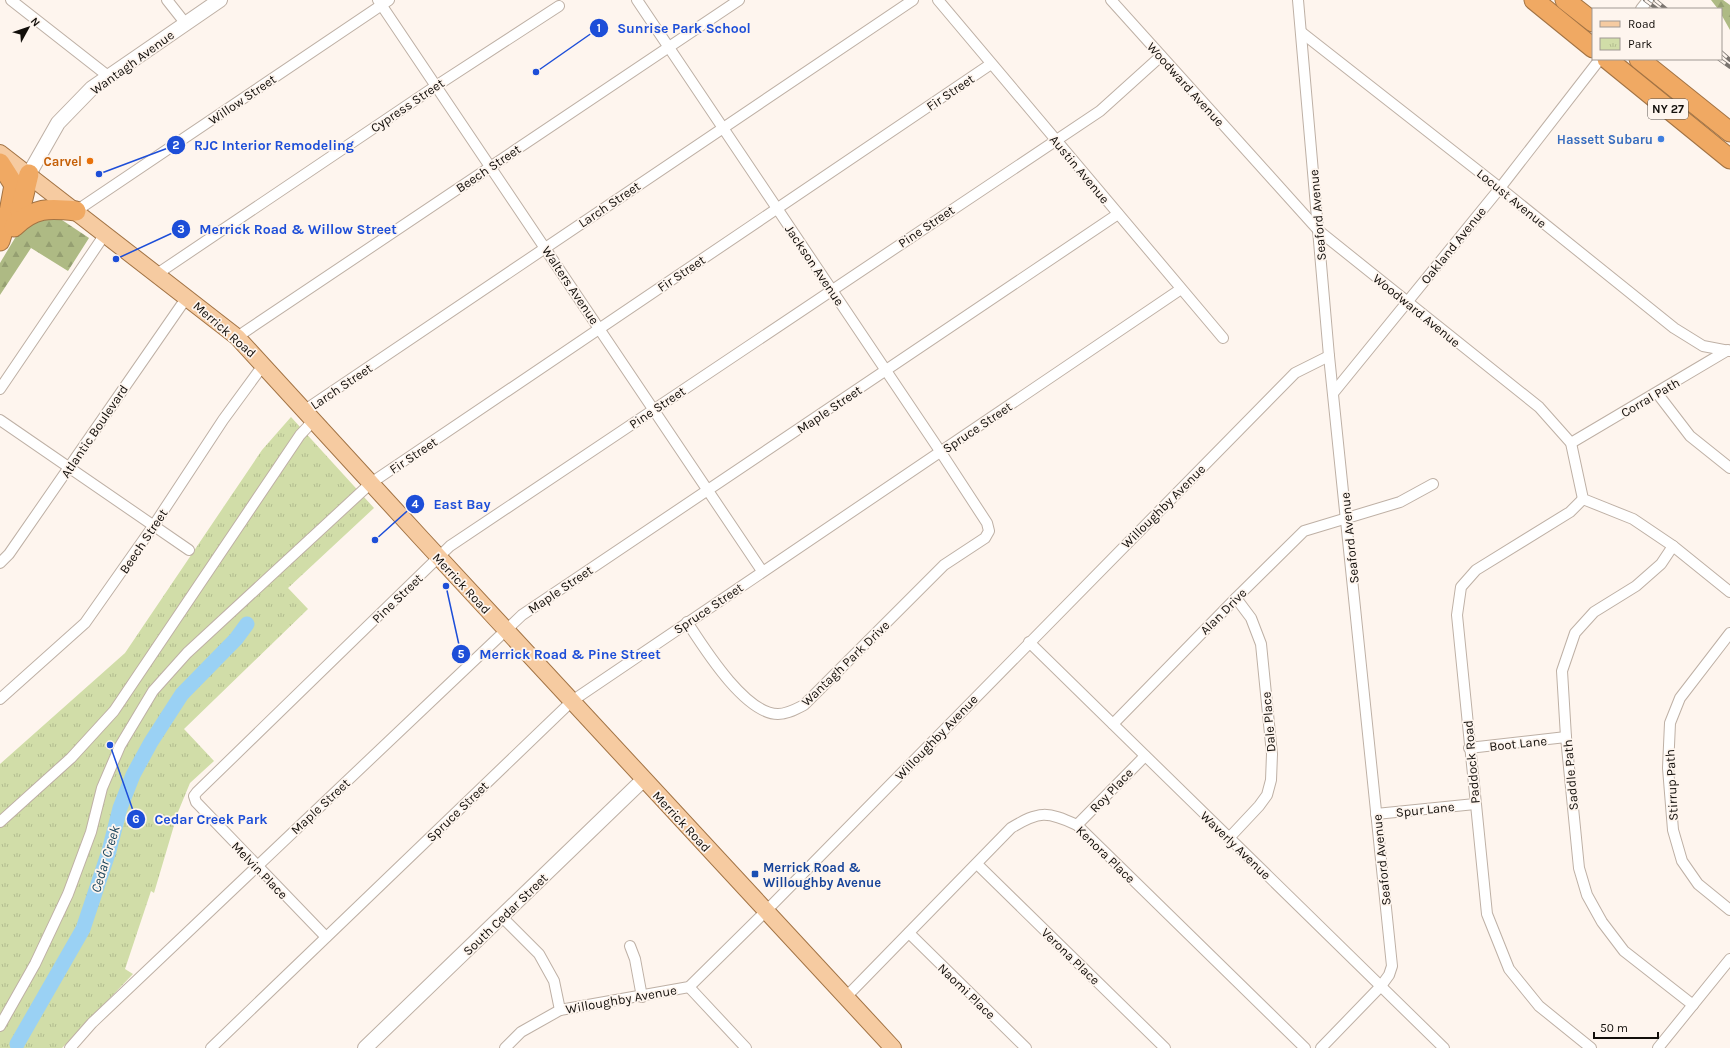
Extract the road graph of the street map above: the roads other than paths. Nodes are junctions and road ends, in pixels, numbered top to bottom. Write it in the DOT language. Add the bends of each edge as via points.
graph roads {
  1 [pos="11,0"];
  2 [pos="167,0"];
  3 [pos="220,0"];
  4 [pos="637,0"];
  5 [pos="739,0"];
  6 [pos="913,0"];
  7 [pos="938,0"];
  8 [pos="1111,0"];
  9 [pos="1298,0"];
  10 [pos="1534,0"];
  11 [pos="1565,0"];
  12 [pos="1648,0"];
  13 [pos="383,2"];
  14 [pos="559,6"];
  15 [pos="1642,8"];
  16 [pos="1592,21"];
  17 [pos="186,24"];
  18 [pos="1301,32"];
  19 [pos="668,47"];
  20 [pos="1592,47"];
  21 [pos="1161,56"];
  22 [pos="1599,60"];
  23 [pos="1608,60"];
  24 [pos="1640,60"];
  25 [pos="991,64"];
  26 [pos="108,76"];
  27 [pos="436,86"];
  28 [pos="723,128"];
  29 [pos="1730,132"];
  30 [pos="1055,140"];
  31 [pos="0,153"];
  32 [pos="1730,159"];
  33 [pos="0,163"];
  34 [pos="491,167"];
  35 [pos="29,174"];
  36 [pos="1500,188"];
  37 [pos="777,209"];
  38 [pos="76,211"];
  39 [pos="1118,214"];
  40 [pos="1319,231"];
  41 [pos="105,234"];
  42 [pos="3,239"];
  43 [pos="545,247"];
  44 [pos="157,274"];
  45 [pos="1181,289"];
  46 [pos="831,290"];
  47 [pos="186,297"];
  48 [pos="1407,303"];
  49 [pos="599,328"];
  50 [pos="237,337"];
  51 [pos="1223,338"];
  52 [pos="1729,351"];
  53 [pos="1329,356"];
  54 [pos="264,364"];
  55 [pos="886,371"];
  56 [pos="0,389"];
  57 [pos="1334,392"];
  58 [pos="1657,393"];
  59 [pos="654,409"];
  60 [pos="310,415"];
  61 [pos="0,420"];
  62 [pos="1571,443"];
  63 [pos="940,451"];
  64 [pos="69,468"];
  65 [pos="1730,468"];
  66 [pos="371,483"];
  67 [pos="1433,484"];
  68 [pos="708,490"];
  69 [pos="1583,499"];
  70 [pos="1347,517"];
  71 [pos="154,525"];
  72 [pos="989,531"];
  73 [pos="1673,546"];
  74 [pos="189,550"];
  75 [pos="439,556"];
  76 [pos="0,563"];
  77 [pos="762,571"];
  78 [pos="1730,592"];
  79 [pos="1236,598"];
  80 [pos="687,622"];
  81 [pos="507,631"];
  82 [pos="1730,633"];
  83 [pos="1029,642"];
  84 [pos="0,699"];
  85 [pos="572,700"];
  86 [pos="1113,724"];
  87 [pos="1566,737"];
  88 [pos="1470,748"];
  89 [pos="1144,756"];
  90 [pos="644,779"];
  91 [pos="196,802"];
  92 [pos="1475,804"];
  93 [pos="1376,814"];
  94 [pos="0,822"];
  95 [pos="1077,825"];
  96 [pos="1229,838"];
  97 [pos="977,864"];
  98 [pos="257,867"];
  99 [pos="1730,910"];
  100 [pos="766,911"];
  101 [pos="502,917"];
  102 [pos="909,933"];
  103 [pos="326,937"];
  104 [pos="630,946"];
  105 [pos="1729,964"];
  106 [pos="1381,986"];
  107 [pos="689,987"];
  108 [pos="642,997"];
  109 [pos="846,997"];
  110 [pos="1693,1005"];
  111 [pos="560,1010"];
  112 [pos="0,1026"];
  113 [pos="70,1048"];
  114 [pos="211,1048"];
  115 [pos="365,1048"];
  116 [pos="505,1048"];
  117 [pos="746,1048"];
  118 [pos="893,1048"];
  119 [pos="1026,1048"];
  120 [pos="1165,1048"];
  121 [pos="1305,1048"];
  122 [pos="1321,1048"];
  123 [pos="1444,1048"];
  124 [pos="1590,1048"];
  125 [pos="1658,1048"];
  1 -- 26 [label="street"];
  2 -- 17 [label="street"];
  3 -- 17 [label="street, Wantagh Avenue"];
  4 -- 19 [label="street, Jackson Avenue"];
  5 -- 19 [label="street, Beech Street"];
  6 -- 28 [label="street, Larch Street"];
  7 -- 25 [label="street, Austin Avenue"];
  8 -- 21 [label="street, Woodward Avenue"];
  9 -- 18 [label="street, Seaford Avenue"];
  10 -- 20 [label="highway"];
  11 -- 16 [label="highway"];
  12 -- 15 [label="street"];
  13 -- 27 [label="street, Walters Avenue"];
  13 -- 38 [label="street, Willow Street"];
  14 -- 27 [label="street, Cypress Street"];
  17 -- 26 [label="street, Wantagh Avenue"];
  18 -- 36 [label="street, Locust Avenue"];
  18 -- 40 [label="street, Seaford Avenue"];
  19 -- 28 [label="street, Jackson Avenue"];
  19 -- 34 [label="street, Beech Street"];
  21 -- 30 [label="street, Pine Street" via="1100,111"];
  21 -- 40 [label="street, Woodward Avenue"];
  22 -- 36 [label="street, Oakland Avenue"];
  23 -- 32 [label="highway, NY 27"];
  24 -- 29 [label="highway, NY 27"];
  25 -- 30 [label="street, Austin Avenue"];
  25 -- 37 [label="street, Fir Street"];
  26 -- 35 [label="street, Wantagh Avenue" via="92,88 58,123"];
  27 -- 34 [label="street, Walters Avenue"];
  27 -- 44 [label="street, Cypress Street"];
  28 -- 37 [label="street, Jackson Avenue"];
  28 -- 43 [label="street, Larch Street"];
  30 -- 39 [label="street, Austin Avenue"];
  30 -- 46 [label="street, Pine Street"];
  31 -- 35 [label="main road, Merrick Road"];
  33 -- 42 [label="highway" via="14,185"];
  34 -- 43 [label="street, Walters Avenue"];
  34 -- 50 [label="street, Beech Street"];
  35 -- 38 [label="main road, Merrick Road"];
  35 -- 42 [label="highway" via="23,206"];
  36 -- 48 [label="street, Oakland Avenue"];
  36 -- 52 [label="street, Locust Avenue" via="1674,328 1702,346"];
  37 -- 46 [label="street, Jackson Avenue"];
  37 -- 49 [label="street, Fir Street"];
  38 -- 41 [label="main road, Merrick Road"];
  38 -- 42 [label="highway" via="38,211 23,218"];
  39 -- 45 [label="street, Austin Avenue"];
  39 -- 55 [label="street, Maple Street"];
  40 -- 48 [label="street, Woodward Avenue"];
  40 -- 53 [label="street, Seaford Avenue"];
  41 -- 44 [label="main road, Merrick Road"];
  41 -- 56 [label="street"];
  43 -- 49 [label="street, Walters Avenue"];
  43 -- 60 [label="street, Larch Street"];
  44 -- 47 [label="main road, Merrick Road"];
  45 -- 51 [label="street, Austin Avenue"];
  45 -- 63 [label="street, Spruce Street"];
  46 -- 55 [label="street, Jackson Avenue"];
  46 -- 59 [label="street, Pine Street"];
  47 -- 50 [label="main road, Merrick Road"];
  47 -- 64 [label="street, Atlantic Boulevard"];
  48 -- 57 [label="street, Oakland Avenue"];
  48 -- 62 [label="street, Woodward Avenue" via="1539,407"];
  49 -- 59 [label="street, Walters Avenue"];
  49 -- 66 [label="street, Fir Street"];
  50 -- 54 [label="main road, Merrick Road"];
  52 -- 58 [label="street, Corral Path"];
  53 -- 57 [label="street, Seaford Avenue"];
  53 -- 83 [label="street, Willoughby Avenue" via="1295,373"];
  54 -- 60 [label="main road, Merrick Road"];
  54 -- 71 [label="street, Beech Street" via="223,420"];
  55 -- 63 [label="street, Jackson Avenue"];
  55 -- 68 [label="street, Maple Street"];
  57 -- 70 [label="street, Seaford Avenue"];
  58 -- 62 [label="street, Corral Path"];
  58 -- 65 [label="street" via="1690,436"];
  59 -- 68 [label="street, Walters Avenue"];
  59 -- 75 [label="street, Pine Street" via="454,543"];
  60 -- 66 [label="main road, Merrick Road"];
  60 -- 94 [label="street, Larch Street" via="300,435 114,711 71,758"];
  61 -- 64 [label="street"];
  62 -- 69 [label="street, Woodward Avenue"];
  63 -- 72 [label="street, Jackson Avenue" via="987,523"];
  63 -- 77 [label="street, Spruce Street"];
  64 -- 71 [label="street"];
  64 -- 76 [label="street, Atlantic Boulevard"];
  66 -- 75 [label="main road, Merrick Road"];
  66 -- 112 [label="street, Fir Street" via="187,653 142,707 120,746 102,788 91,832 65,901 35,964"];
  67 -- 70 [label="street, Alan Drive" via="1400,502"];
  68 -- 77 [label="street, Walters Avenue"];
  68 -- 81 [label="street, Maple Street" via="522,615"];
  69 -- 73 [label="street" via="1633,519"];
  69 -- 88 [label="street, Paddock Road" via="1570,512 1476,570 1461,587 1457,615"];
  70 -- 79 [label="street, Alan Drive" via="1304,531"];
  70 -- 93 [label="street, Seaford Avenue"];
  71 -- 74 [label="street"];
  71 -- 84 [label="street, Beech Street" via="85,623"];
  72 -- 80 [label="street, Wantagh Park Drive" via="985,538 944,565 804,705 791,712 778,714 753,706 715,664"];
  73 -- 78 [label="street"];
  73 -- 87 [label="street, Saddle Path" via="1661,564 1636,586 1594,612 1575,633 1562,671"];
  75 -- 81 [label="main road, Merrick Road"];
  75 -- 91 [label="street, Pine Street" via="197,792 194,796"];
  77 -- 80 [label="street, Spruce Street"];
  79 -- 86 [label="street, Alan Drive"];
  79 -- 96 [label="street, Dale Place" via="1251,618 1261,644 1272,754 1271,780 1267,795"];
  80 -- 85 [label="street, Spruce Street"];
  81 -- 85 [label="main road, Merrick Road"];
  81 -- 98 [label="street, Maple Street"];
  82 -- 99 [label="street, Stirrup Path" via="1680,698 1670,723 1668,768 1673,830 1682,861 1698,884"];
  83 -- 86 [label="street, Waverly Avenue"];
  83 -- 100 [label="street, Willoughby Avenue"];
  85 -- 90 [label="main road, Merrick Road"];
  85 -- 103 [label="street, Spruce Street"];
  86 -- 89 [label="street, Waverly Avenue"];
  87 -- 88 [label="street, Boot Lane"];
  87 -- 110 [label="street, Saddle Path" via="1579,868 1587,895 1602,922 1624,951"];
  88 -- 92 [label="street, Paddock Road"];
  89 -- 95 [label="street, Roy Place"];
  89 -- 96 [label="street, Waverly Avenue"];
  90 -- 100 [label="main road, Merrick Road"];
  90 -- 101 [label="street, South Cedar Street"];
  91 -- 98 [label="street, Melvin Place"];
  92 -- 93 [label="street, Spur Lane"];
  92 -- 124 [label="street, Paddock Road" via="1487,914 1509,969 1539,1006"];
  93 -- 106 [label="street, Seaford Avenue" via="1392,966 1389,976"];
  95 -- 97 [label="street, Kenora Place" via="1056,815 1029,817 1011,828"];
  95 -- 121 [label="street, Kenora Place"];
  96 -- 106 [label="street, Waverly Avenue"];
  97 -- 102 [label="street, Kenora Place"];
  97 -- 120 [label="street, Verona Place"];
  98 -- 103 [label="street, Melvin Place"];
  98 -- 113 [label="street, Maple Street" via="92,1023"];
  100 -- 107 [label="street, Willoughby Avenue"];
  100 -- 109 [label="main road, Merrick Road"];
  101 -- 111 [label="street" via="539,954 554,981"];
  101 -- 115 [label="street, South Cedar Street"];
  102 -- 109 [label="street, Kenora Place"];
  102 -- 119 [label="street, Naomi Place"];
  103 -- 114 [label="street, Spruce Street"];
  104 -- 108 [label="street"];
  105 -- 110 [label="street"];
  106 -- 122 [label="street, Seaford Avenue"];
  106 -- 123 [label="street, Waverly Avenue"];
  107 -- 108 [label="street, Willoughby Avenue"];
  107 -- 117 [label="street"];
  108 -- 111 [label="street, Willoughby Avenue"];
  109 -- 118 [label="main road, Merrick Road"];
  110 -- 125 [label="street"];
  111 -- 116 [label="street, Willoughby Avenue" via="521,1032"];
}
